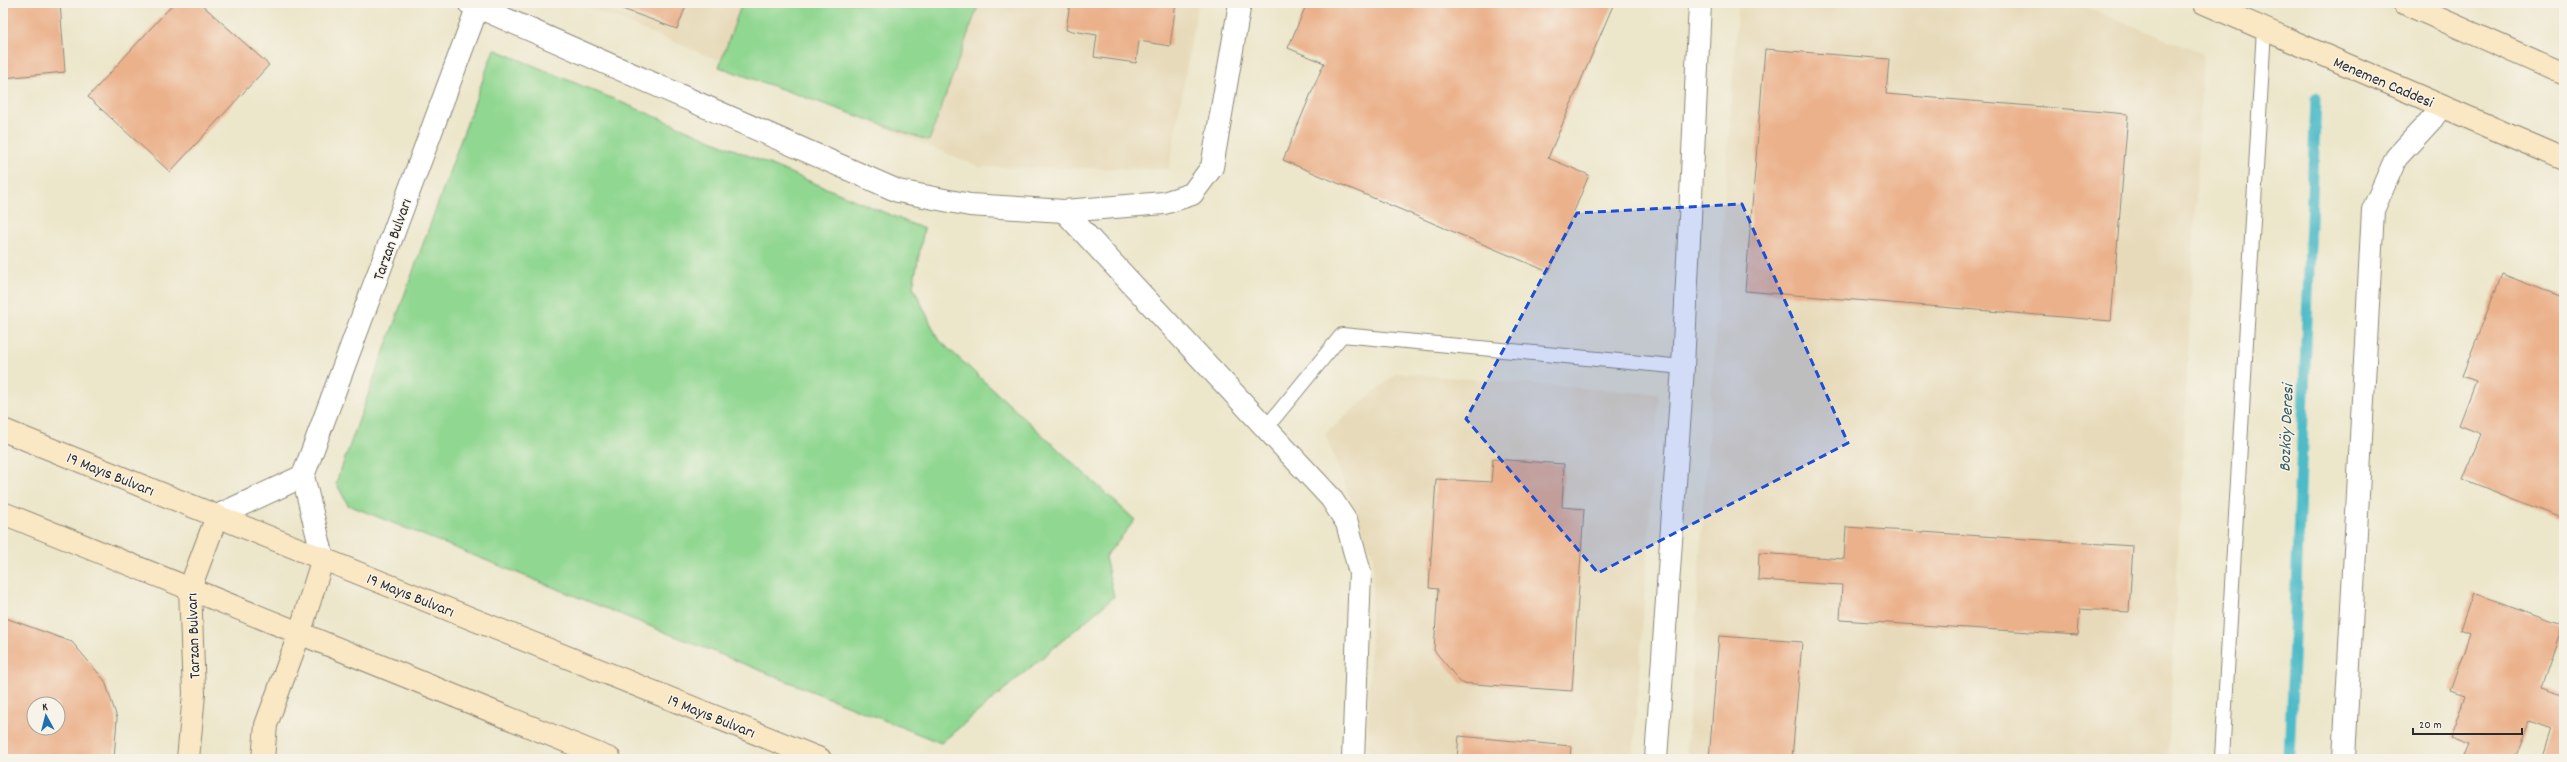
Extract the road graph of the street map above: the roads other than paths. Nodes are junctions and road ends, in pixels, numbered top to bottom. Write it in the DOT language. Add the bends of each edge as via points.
graph roads {
  1 [pos="1240,3"];
  2 [pos="1700,3"];
  3 [pos="2204,3"];
  4 [pos="2404,3"];
  5 [pos="475,4"];
  6 [pos="2264,29"];
  7 [pos="2564,74"];
  8 [pos="2444,107"];
  9 [pos="2564,159"];
  10 [pos="1064,211"];
  11 [pos="1683,367"];
  12 [pos="1265,429"];
  13 [pos="3,430"];
  14 [pos="303,476"];
  15 [pos="3,513"];
  16 [pos="216,516"];
  17 [pos="323,558"];
  18 [pos="190,588"];
  19 [pos="299,635"];
  20 [pos="2222,758"];
  21 [pos="188,759"];
  22 [pos="263,759"];
  23 [pos="610,759"];
  24 [pos="820,759"];
  25 [pos="1353,759"];
  26 [pos="1656,759"];
  27 [pos="2344,759"];
  1 -- 10 [label="street" via="1212,168 1192,194 1164,203"];
  2 -- 11 [label="street"];
  3 -- 6 [label="main road, Menemen Caddesi"];
  4 -- 7 [label="main road"];
  5 -- 10 [label="street" via="898,191 970,205"];
  5 -- 14 [label="street, Tarzan Bulvarı"];
  6 -- 8 [label="main road, Menemen Caddesi"];
  6 -- 20 [label="lane"];
  8 -- 9 [label="main road, Menemen Caddesi"];
  8 -- 27 [label="street" via="2396,158 2373,210"];
  10 -- 12 [label="street"];
  11 -- 12 [label="lane" via="1342,336"];
  11 -- 26 [label="street"];
  12 -- 25 [label="street" via="1331,498 1347,523 1360,573"];
  13 -- 16 [label="main road, 19 Mayıs Bulvarı"];
  14 -- 16 [label="street"];
  14 -- 17 [label="street"];
  15 -- 18 [label="main road"];
  16 -- 17 [label="main road, 19 Mayıs Bulvarı"];
  16 -- 18 [label="main road, Tarzan Bulvarı"];
  17 -- 19 [label="main road"];
  17 -- 24 [label="main road, 19 Mayıs Bulvarı"];
  18 -- 19 [label="main road"];
  18 -- 21 [label="main road, Tarzan Bulvarı" via="194,694"];
  19 -- 22 [label="main road" via="266,725"];
  19 -- 23 [label="main road"];
}
